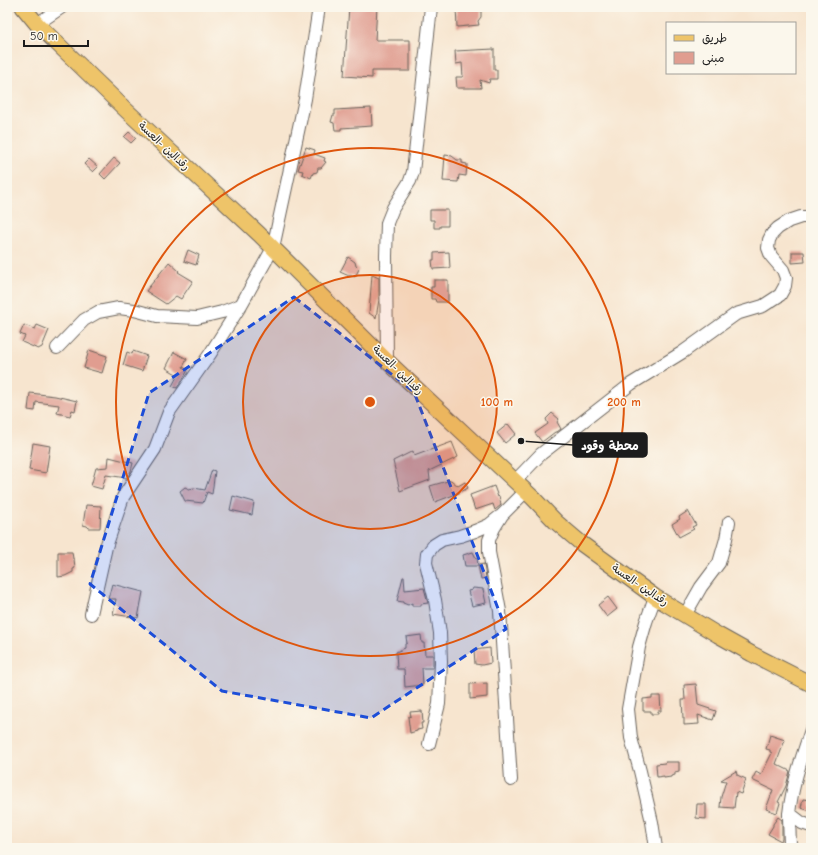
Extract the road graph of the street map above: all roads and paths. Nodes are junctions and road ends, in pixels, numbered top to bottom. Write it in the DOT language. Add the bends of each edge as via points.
graph roads {
  1 [pos="23,7"];
  2 [pos="62,7"];
  3 [pos="319,7"];
  4 [pos="431,7"];
  5 [pos="38,24"];
  6 [pos="811,218"];
  7 [pos="273,248"];
  8 [pos="241,305"];
  9 [pos="57,348"];
  10 [pos="387,360"];
  11 [pos="515,480"];
  12 [pos="526,491"];
  13 [pos="502,515"];
  14 [pos="729,522"];
  15 [pos="655,596"];
  16 [pos="91,614"];
  17 [pos="685,615"];
  18 [pos="811,684"];
  19 [pos="811,730"];
  20 [pos="429,744"];
  21 [pos="510,780"];
  22 [pos="790,813"];
  23 [pos="811,826"];
  24 [pos="656,848"];
  25 [pos="790,848"];
  1 -- 5 [label="main road, رقدالين -العسة"];
  2 -- 5 [label="street"];
  3 -- 7 [label="street" via="305,99"];
  4 -- 10 [label="street" via="413,172 410,182 393,208 388,223"];
  5 -- 7 [label="main road, رقدالين -العسة"];
  6 -- 11 [label="street" via="801,217 789,221 778,228 769,240 771,256 783,270 786,278 780,295 763,306 736,314 683,352 631,384 541,454"];
  7 -- 8 [label="street"];
  7 -- 10 [label="main road, رقدالين -العسة"];
  8 -- 9 [label="street" via="197,318 157,316 119,308 98,312 84,320"];
  8 -- 16 [label="street" via="169,412 155,448 123,497 106,547"];
  10 -- 11 [label="main road, رقدالين -العسة"];
  11 -- 12 [label="main road, رقدالين -العسة"];
  12 -- 13 [label="street"];
  12 -- 15 [label="main road, رقدالين -العسة" via="582,544"];
  13 -- 20 [label="street" via="490,525 442,540 427,554 426,563 440,633 441,662 439,704"];
  13 -- 21 [label="street" via="489,540 489,552 500,611"];
  14 -- 17 [label="street" via="719,563 701,586"];
  15 -- 17 [label="main road, رقدالين -العسة"];
  15 -- 24 [label="street" via="639,647 628,709 631,738"];
  17 -- 18 [label="main road, رقدالين -العسة" via="752,654"];
  19 -- 22 [label="street" via="796,774"];
  22 -- 23 [label="street" via="802,823"];
  22 -- 25 [label="street"];
}
